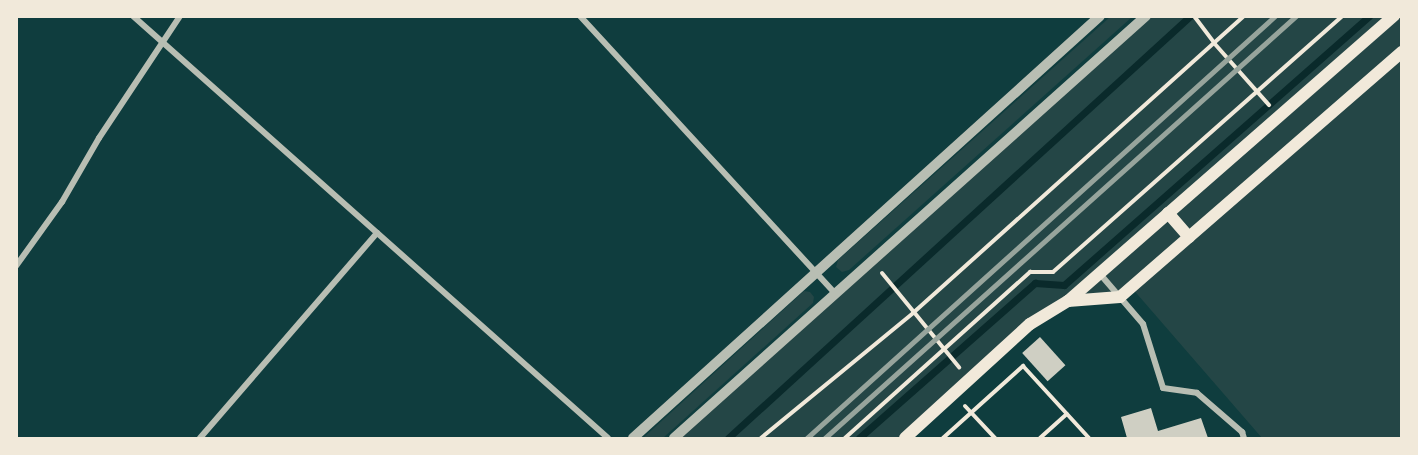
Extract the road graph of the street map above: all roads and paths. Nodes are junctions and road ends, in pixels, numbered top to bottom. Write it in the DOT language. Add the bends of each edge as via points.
graph roads {
  1 [pos="132,16"];
  2 [pos="180,16"];
  3 [pos="580,16"];
  4 [pos="1100,16"];
  5 [pos="1146,16"];
  6 [pos="1194,16"];
  7 [pos="1244,16"];
  8 [pos="1342,16"];
  9 [pos="1394,16"];
  10 [pos="162,43"];
  11 [pos="1214,43"];
  12 [pos="1401,52"];
  13 [pos="1257,91"];
  14 [pos="1265,100"];
  15 [pos="1168,213"];
  16 [pos="377,232"];
  17 [pos="1189,237"];
  18 [pos="16,266"];
  19 [pos="816,272"];
  20 [pos="1100,273"];
  21 [pos="891,283"];
  22 [pos="836,294"];
  23 [pos="1120,297"];
  24 [pos="1068,301"];
  25 [pos="913,312"];
  26 [pos="944,348"];
  27 [pos="952,358"];
  28 [pos="954,393"];
  29 [pos="971,412"];
  30 [pos="1067,414"];
  31 [pos="200,438"];
  32 [pos="608,438"];
  33 [pos="633,438"];
  34 [pos="674,438"];
  35 [pos="761,438"];
  36 [pos="845,438"];
  37 [pos="905,438"];
  38 [pos="943,438"];
  39 [pos="995,438"];
  40 [pos="1040,438"];
  41 [pos="1089,438"];
  42 [pos="1244,438"];
  1 -- 10 [label="street"];
  2 -- 10 [label="street"];
  3 -- 19 [label="street"];
  4 -- 19 [label="street"];
  5 -- 22 [label="street"];
  6 -- 11 [label="path"];
  7 -- 11 [label="path"];
  8 -- 13 [label="path"];
  9 -- 15 [label="main road"];
  10 -- 16 [label="street"];
  10 -- 18 [label="street" via="62,202"];
  11 -- 13 [label="path"];
  11 -- 25 [label="path"];
  12 -- 17 [label="main road"];
  13 -- 14 [label="path"];
  13 -- 26 [label="path" via="1053,272 1030,272"];
  15 -- 17 [label="main road"];
  15 -- 20 [label="main road"];
  16 -- 31 [label="street"];
  16 -- 32 [label="street"];
  17 -- 23 [label="main road"];
  19 -- 22 [label="street"];
  19 -- 33 [label="street"];
  20 -- 23 [label="street"];
  20 -- 24 [label="main road"];
  21 -- 25 [label="path"];
  22 -- 34 [label="street"];
  23 -- 24 [label="main road"];
  23 -- 42 [label="street" via="1143,324 1163,388 1197,393"];
  24 -- 28 [label="main road" via="1030,324"];
  25 -- 26 [label="path"];
  25 -- 35 [label="path"];
  26 -- 27 [label="path"];
  26 -- 36 [label="path"];
  28 -- 29 [label="path"];
  28 -- 37 [label="main road"];
  29 -- 30 [label="path" via="1023,366"];
  29 -- 38 [label="path"];
  29 -- 39 [label="path"];
  30 -- 40 [label="path"];
  30 -- 41 [label="path"];
}
